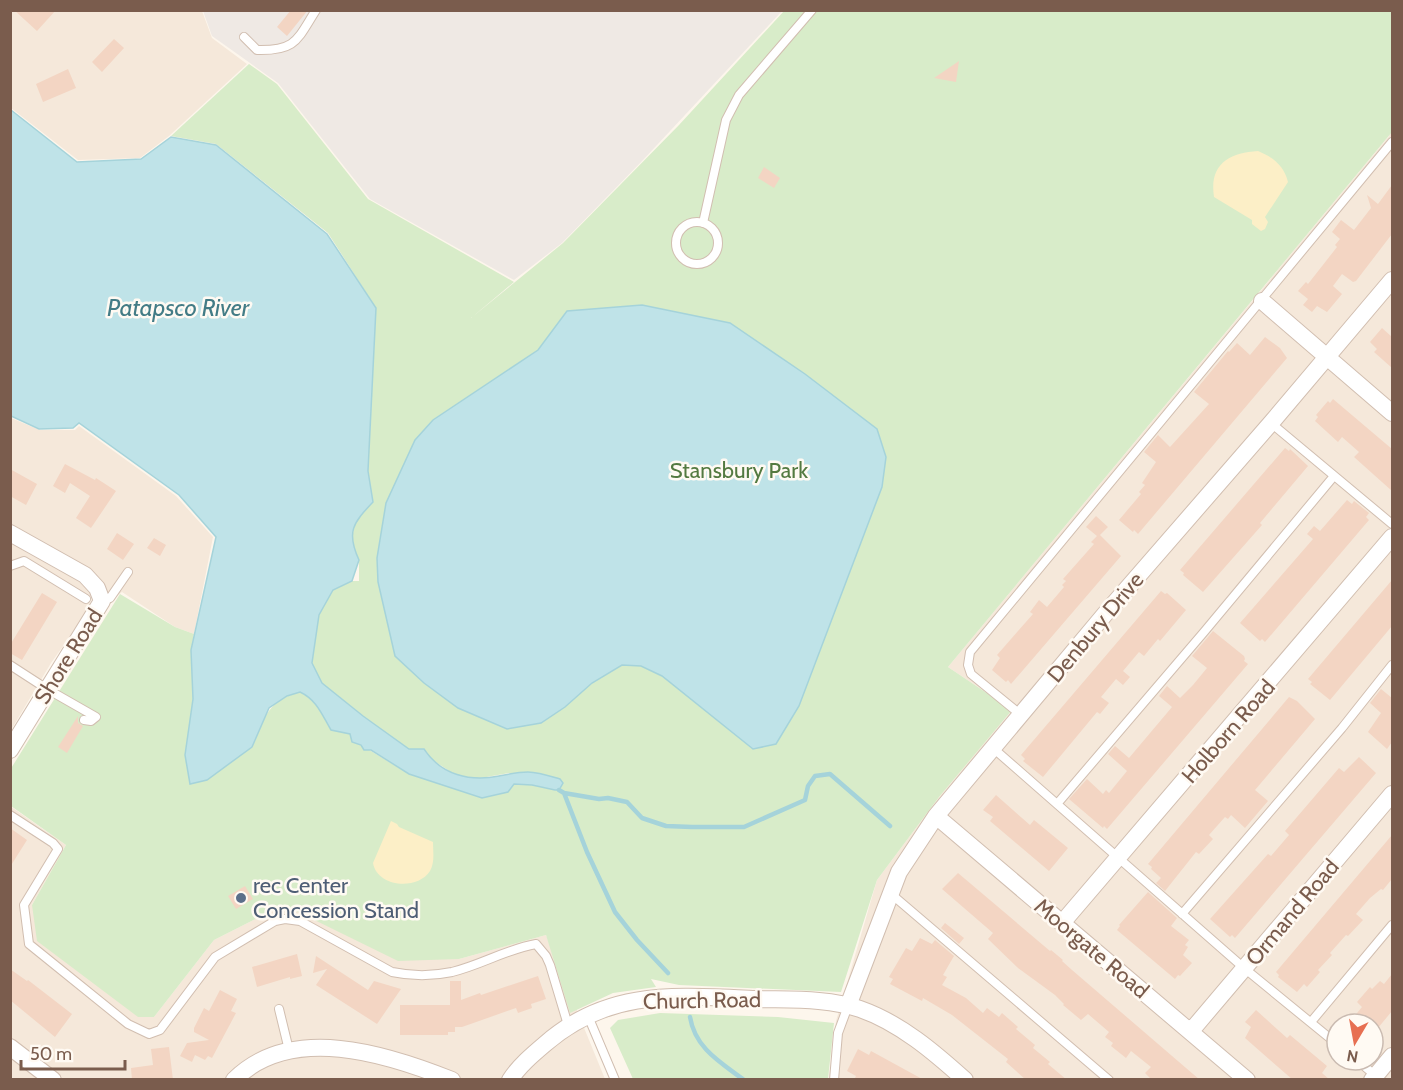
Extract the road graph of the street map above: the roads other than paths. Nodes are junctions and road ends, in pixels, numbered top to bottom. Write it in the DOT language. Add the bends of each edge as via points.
graph roads {
  1 [pos="316,10"];
  2 [pos="812,10"];
  3 [pos="244,38"];
  4 [pos="1392,142"];
  5 [pos="703,223"];
  6 [pos="1388,289"];
  7 [pos="1262,301"];
  8 [pos="1327,356"];
  9 [pos="1392,412"];
  10 [pos="1271,423"];
  11 [pos="1334,476"];
  12 [pos="1392,524"];
  13 [pos="10,533"];
  14 [pos="1392,537"];
  15 [pos="10,566"];
  16 [pos="128,572"];
  17 [pos="94,600"];
  18 [pos="10,665"];
  19 [pos="1392,665"];
  20 [pos="47,689"];
  21 [pos="1021,715"];
  22 [pos="84,720"];
  23 [pos="993,748"];
  24 [pos="10,750"];
  25 [pos="1392,794"];
  26 [pos="1057,804"];
  27 [pos="10,815"];
  28 [pos="936,816"];
  29 [pos="1118,858"];
  30 [pos="890,893"];
  31 [pos="1182,914"];
  32 [pos="1062,923"];
  33 [pos="1392,925"];
  34 [pos="1245,968"];
  35 [pos="848,1006"];
  36 [pos="279,1009"];
  37 [pos="588,1015"];
  38 [pos="1311,1022"];
  39 [pos="568,1025"];
  40 [pos="1191,1031"];
  41 [pos="1325,1034"];
  42 [pos="10,1047"];
  43 [pos="289,1050"];
  44 [pos="1392,1056"];
  45 [pos="1376,1078"];
  46 [pos="53,1080"];
  47 [pos="234,1080"];
  48 [pos="452,1080"];
  49 [pos="510,1080"];
  50 [pos="615,1080"];
  51 [pos="834,1080"];
  52 [pos="965,1080"];
  53 [pos="1109,1080"];
  54 [pos="1247,1080"];
  1 -- 3 [label="lane" via="303,34 277,51 257,50"];
  2 -- 5 [label="lane" via="739,95 726,120"];
  4 -- 7 [label="lane"];
  5 -- 5 [label="lane" via="681,229 676,246 679,255 699,265 708,262 719,243 717,234"];
  6 -- 8 [label="street, Denbury Drive"];
  7 -- 8 [label="street"];
  7 -- 21 [label="lane" via="970,652 971,674"];
  8 -- 9 [label="street"];
  8 -- 10 [label="street, Denbury Drive"];
  10 -- 11 [label="lane"];
  10 -- 21 [label="street, Denbury Drive"];
  11 -- 12 [label="lane"];
  11 -- 26 [label="lane"];
  13 -- 17 [label="street, Shore Road" via="85,575 97,588"];
  14 -- 29 [label="street, Holborn Road"];
  15 -- 17 [label="lane" via="24,561"];
  16 -- 17 [label="lane" via="110,598"];
  17 -- 20 [label="street, Shore Road"];
  18 -- 20 [label="lane"];
  19 -- 31 [label="lane"];
  20 -- 22 [label="lane" via="96,717"];
  20 -- 24 [label="street, Shore Road"];
  21 -- 23 [label="street, Denbury Drive"];
  23 -- 26 [label="lane"];
  23 -- 28 [label="street, Denbury Drive"];
  25 -- 34 [label="street, Ormand Road"];
  26 -- 29 [label="lane"];
  27 -- 39 [label="lane" via="58,849 24,904 29,944 128,1024 149,1034 160,1030 215,957 275,921 285,919 300,921 392,972 407,975 453,972 520,946 536,944 546,956"];
  28 -- 30 [label="street, Denbury Drive"];
  28 -- 32 [label="street, Moorgate Road"];
  29 -- 31 [label="lane"];
  29 -- 32 [label="street, Holborn Road"];
  30 -- 35 [label="street, Denbury Drive"];
  30 -- 53 [label="lane"];
  31 -- 34 [label="lane"];
  32 -- 40 [label="street, Moorgate Road"];
  33 -- 38 [label="lane"];
  34 -- 38 [label="lane"];
  34 -- 40 [label="street, Ormand Road"];
  35 -- 37 [label="street, Church Road" via="804,1000 676,997 625,1003"];
  35 -- 51 [label="lane" via="838,1033"];
  35 -- 52 [label="street, Church Road" via="885,1020 912,1037"];
  36 -- 43 [label="lane"];
  37 -- 39 [label="street, Church Road"];
  37 -- 50 [label="lane"];
  38 -- 41 [label="lane"];
  39 -- 49 [label="street, Church Road"];
  40 -- 54 [label="street, Moorgate Road"];
  42 -- 46 [label="street"];
  43 -- 47 [label="street" via="261,1060"];
  43 -- 48 [label="street" via="341,1049 414,1066"];
  44 -- 45 [label="street"];
}
